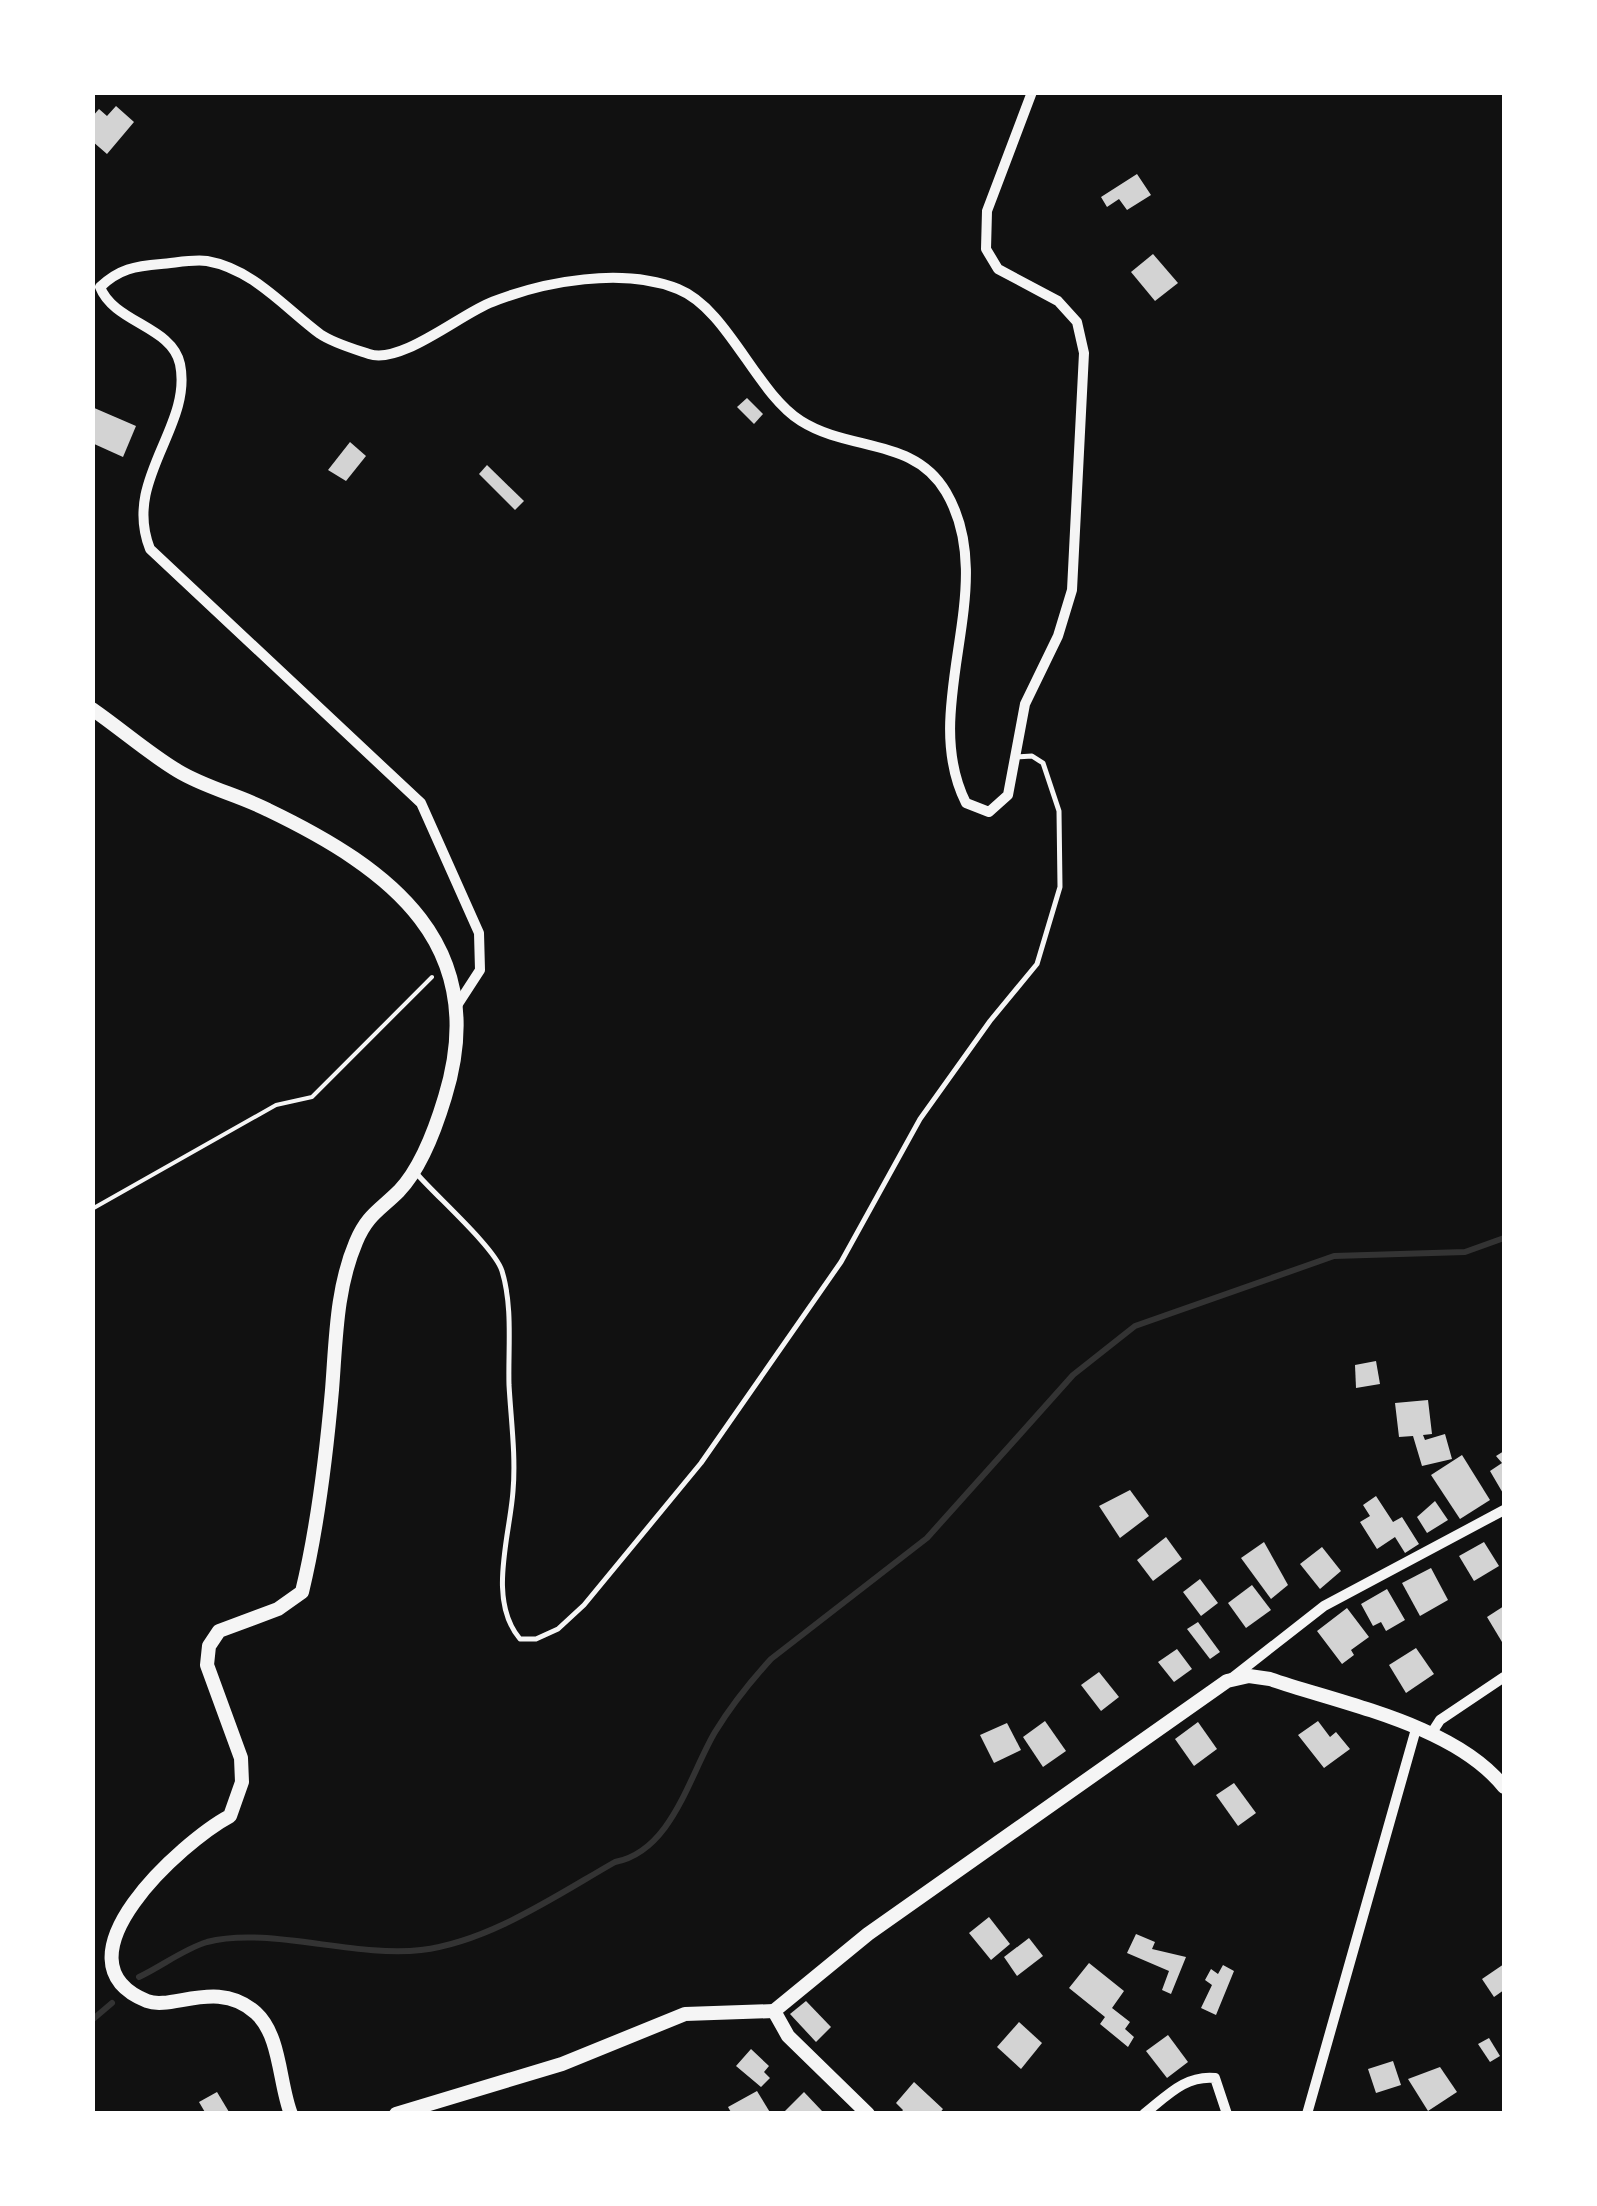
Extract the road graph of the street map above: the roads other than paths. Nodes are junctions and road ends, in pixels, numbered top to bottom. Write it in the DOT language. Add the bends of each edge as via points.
graph roads {
  1 [pos="1032,92"];
  2 [pos="92,709"];
  3 [pos="1016,757"];
  4 [pos="456,1007"];
  5 [pos="412,1168"];
  6 [pos="1504,1510"];
  7 [pos="1504,1677"];
  8 [pos="1228,1681"];
  9 [pos="1424,1732"];
  10 [pos="1504,1787"];
  11 [pos="774,2011"];
  12 [pos="291,2114"];
  13 [pos="396,2114"];
  14 [pos="868,2114"];
  15 [pos="1144,2114"];
  16 [pos="1228,2114"];
  17 [pos="1308,2114"];
  1 -- 3 [label="street" via="988,211 986,249 998,269 1058,301 1077,322 1084,353 1072,590 1025,704"];
  2 -- 4 [label="street" via="178,771 263,807 375,869 434,934"];
  3 -- 4 [label="street" via="1008,795 990,812 966,803 954,778 950,718 966,564 948,494 928,467 903,452 852,442 799,420 681,290 569,280 491,302 414,345 376,356 324,337 261,284 206,261 116,272 100,286 107,305 158,336 179,358 183,382 142,499 141,527 150,549 420,803 479,932 480,970"];
  3 -- 5 [label="lane" via="1042,763 1059,811 1060,887 1037,964 920,1119 841,1262 701,1462 584,1604 536,1639 520,1639 506,1604 503,1544 513,1445 502,1269"];
  4 -- 5 [label="street" via="446,1095"];
  5 -- 12 [label="street" via="400,1190 375,1208 356,1242 338,1307 327,1444 302,1592 278,1609 218,1631 209,1646 207,1665 240,1758 242,1782 230,1816 200,1832 144,1889 111,1949 113,1973 152,2004 207,1994 256,2012 268,2031"];
  6 -- 8 [label="street" via="1324,1606"];
  7 -- 9 [label="street"];
  8 -- 9 [label="street" via="1270,1679"];
  8 -- 11 [label="street" via="868,1934"];
  9 -- 10 [label="street" via="1475,1758"];
  9 -- 17 [label="street"];
  11 -- 13 [label="street" via="685,2014 562,2064"];
  11 -- 14 [label="street" via="788,2036"];
  15 -- 16 [label="street" via="1188,2080 1203,2077 1215,2078"];
}
